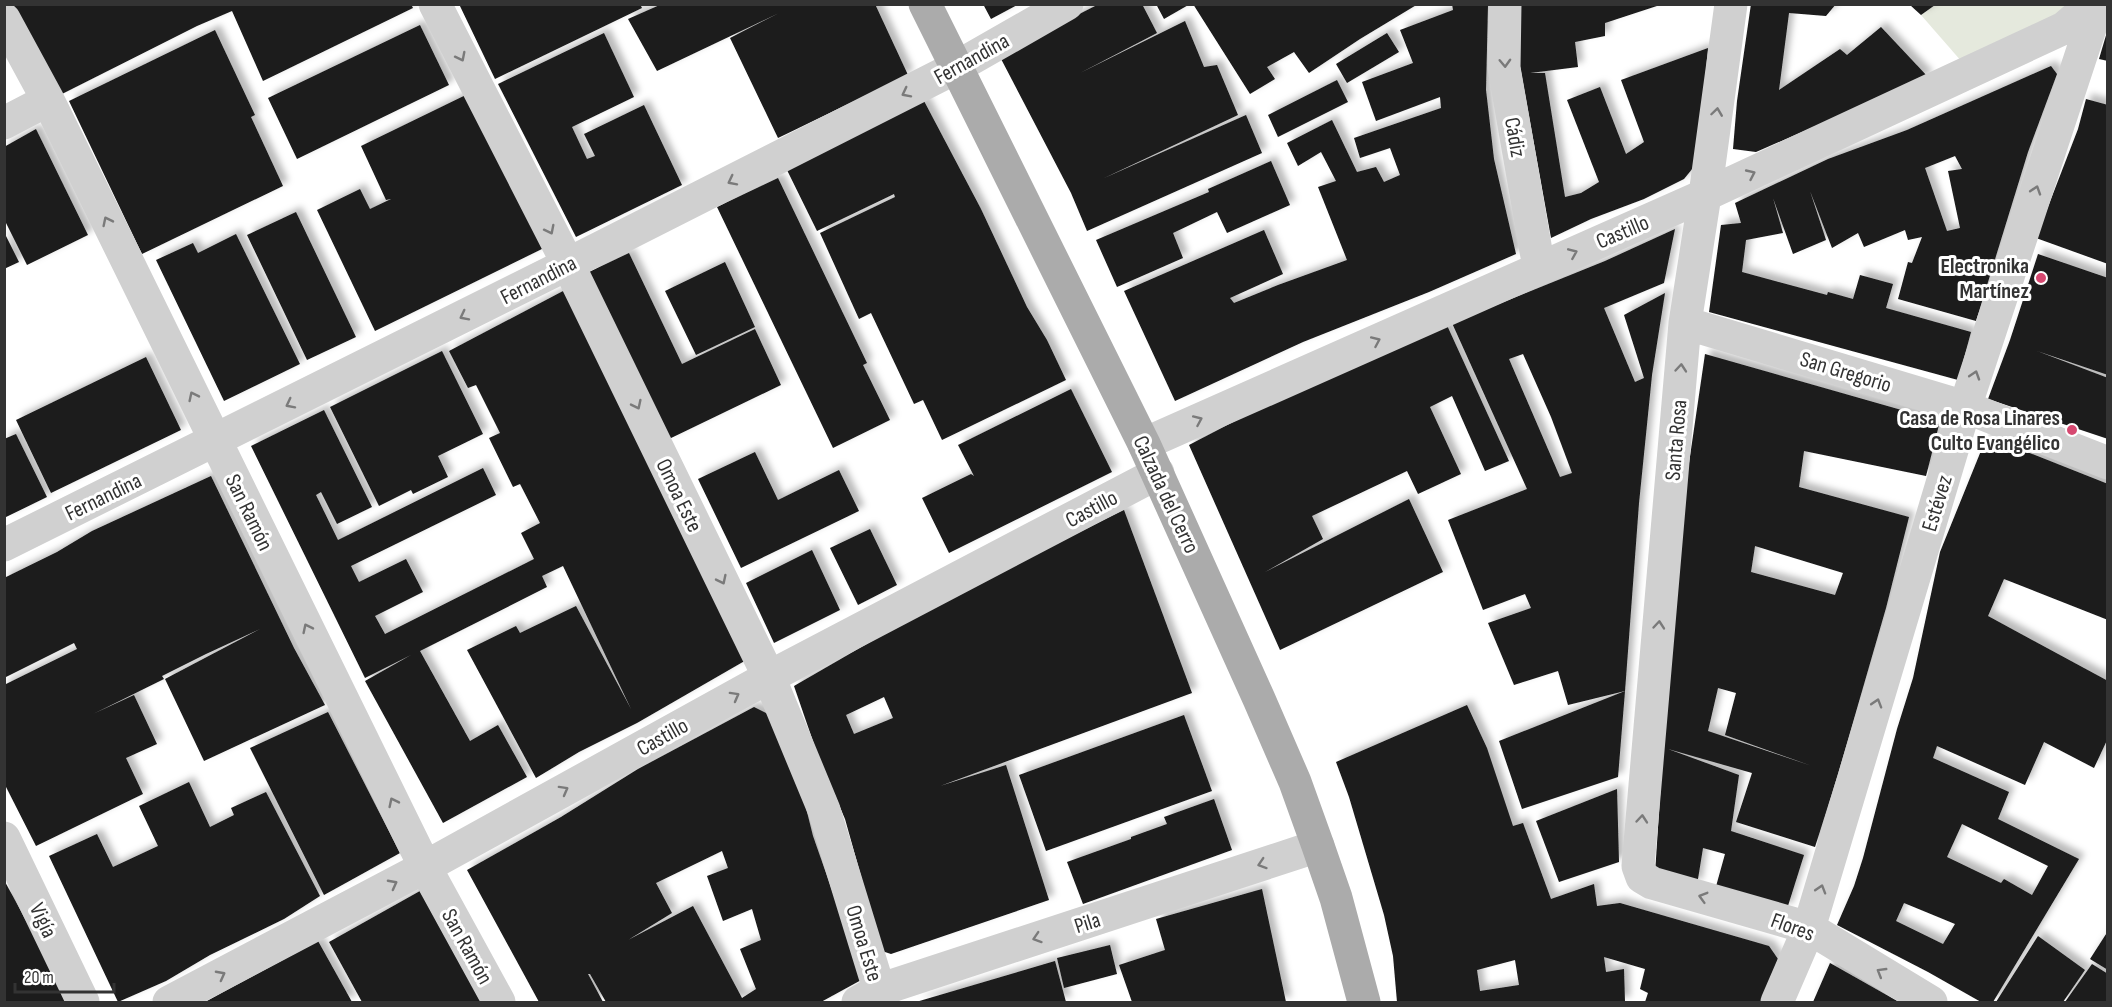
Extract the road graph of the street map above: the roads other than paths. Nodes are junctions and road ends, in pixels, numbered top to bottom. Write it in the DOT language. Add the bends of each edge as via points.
graph roads {
  1 [pos="435,4"];
  2 [pos="924,4"];
  3 [pos="1068,4"];
  4 [pos="1505,4"];
  5 [pos="1731,4"];
  6 [pos="2092,4"];
  7 [pos="2098,4"];
  8 [pos="4,19"];
  9 [pos="955,68"];
  10 [pos="48,100"];
  11 [pos="4,123"];
  12 [pos="1705,195"];
  13 [pos="568,264"];
  14 [pos="1539,268"];
  15 [pos="1685,323"];
  16 [pos="1965,407"];
  17 [pos="215,441"];
  18 [pos="1144,444"];
  19 [pos="2108,463"];
  20 [pos="1158,473"];
  21 [pos="4,545"];
  22 [pos="770,677"];
  23 [pos="4,838"];
  24 [pos="1318,846"];
  25 [pos="425,867"];
  26 [pos="1642,877"];
  27 [pos="1809,928"];
  28 [pos="873,998"];
  29 [pos="83,1002"];
  30 [pos="169,1002"];
  31 [pos="500,1002"];
  32 [pos="1364,1002"];
  33 [pos="1777,1002"];
  34 [pos="1931,1002"];
  1 -- 13 [label="street, Omoa Este, one-way"];
  2 -- 9 [label="main road, Calzada del Cerro"];
  3 -- 9 [label="street, Fernandina"];
  4 -- 14 [label="street, Cádiz, one-way" via="1504,68"];
  12 -- 5 [label="street, Santa Rosa, one-way"];
  12 -- 6 [label="street, Castillo, one-way" via="2064,28"];
  16 -- 7 [label="street, Estévez, one-way"];
  8 -- 10 [label="street, San Ramón"];
  9 -- 13 [label="street, Fernandina, one-way"];
  9 -- 18 [label="main road, Calzada del Cerro"];
  10 -- 11 [label="street"];
  17 -- 10 [label="street, San Ramón, one-way"];
  14 -- 12 [label="street, Castillo, one-way"];
  12 -- 15 [label="street, Santa Rosa"];
  13 -- 17 [label="street, Fernandina, one-way"];
  13 -- 22 [label="street, Omoa Este, one-way"];
  18 -- 14 [label="street, Castillo, one-way"];
  15 -- 16 [label="street, San Gregorio"];
  26 -- 15 [label="street, Santa Rosa, one-way" via="1638,866"];
  16 -- 19 [label="street, San Gregorio"];
  27 -- 16 [label="street, Estévez, one-way"];
  17 -- 21 [label="street, Fernandina"];
  25 -- 17 [label="street, San Ramón, one-way"];
  18 -- 20 [label="main road, Calzada del Cerro"];
  20 -- 22 [label="street, Castillo"];
  20 -- 24 [label="main road, Calzada del Cerro" via="1295,782"];
  25 -- 22 [label="street, Castillo, one-way"];
  22 -- 28 [label="street, Omoa Este" via="824,810"];
  23 -- 29 [label="street, Vigía"];
  24 -- 28 [label="street, Pila, one-way"];
  24 -- 32 [label="main road, Calzada del Cerro"];
  30 -- 25 [label="street, Castillo, one-way"];
  25 -- 31 [label="street, San Ramón"];
  27 -- 26 [label="street, Flores, one-way"];
  27 -- 33 [label="street, Estévez"];
  34 -- 27 [label="street, Flores, one-way"];
}
